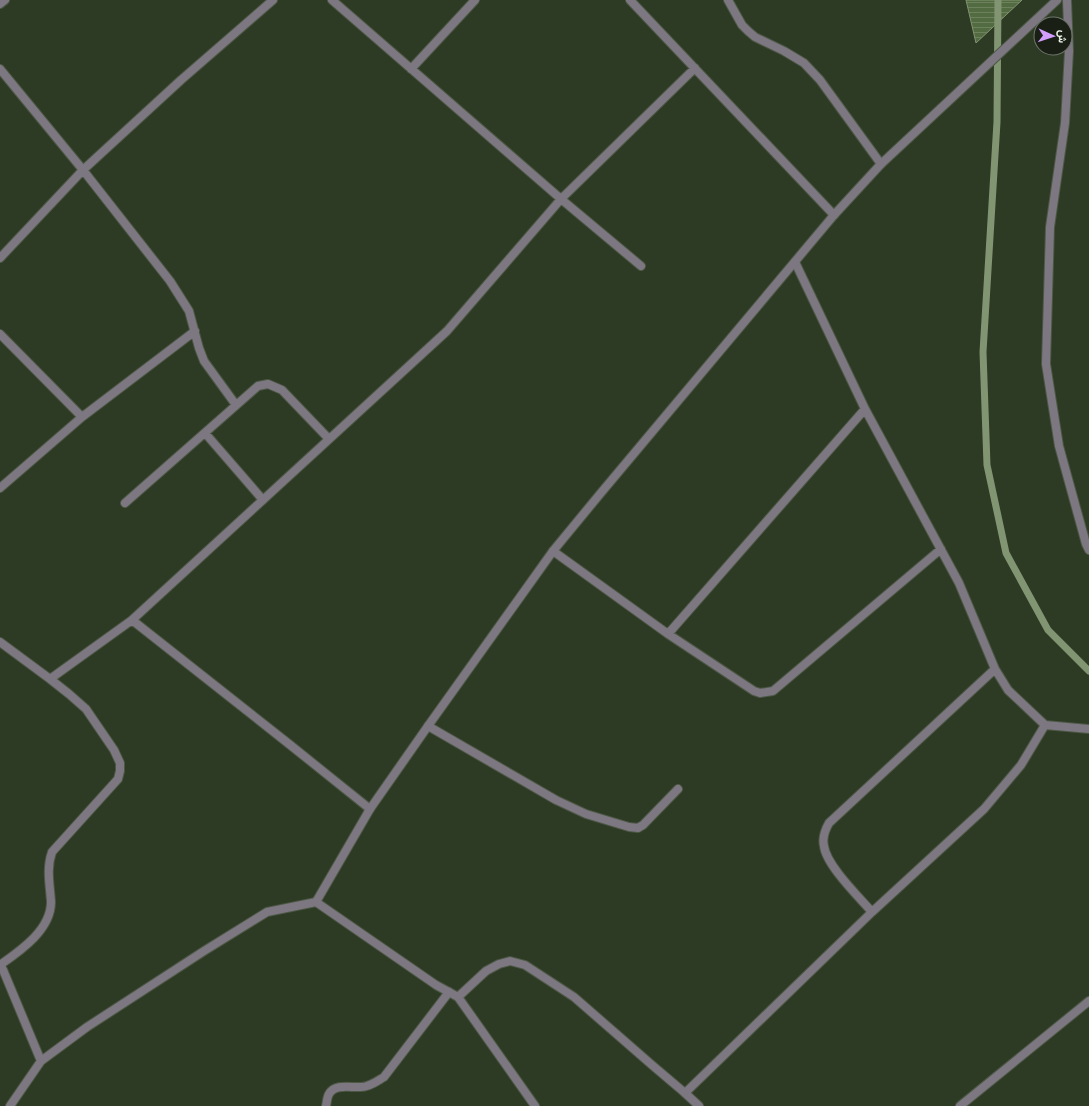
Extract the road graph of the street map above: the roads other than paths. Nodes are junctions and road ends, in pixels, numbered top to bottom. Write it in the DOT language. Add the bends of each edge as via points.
graph roads {
  1 [pos="5,0"];
  2 [pos="273,0"];
  3 [pos="332,0"];
  4 [pos="475,0"];
  5 [pos="630,0"];
  6 [pos="728,0"];
  7 [pos="1067,0"];
  8 [pos="1056,1"];
  9 [pos="0,4"];
  10 [pos="696,68"];
  11 [pos="0,69"];
  12 [pos="412,69"];
  13 [pos="881,164"];
  14 [pos="83,170"];
  15 [pos="562,199"];
  16 [pos="834,215"];
  17 [pos="0,258"];
  18 [pos="795,262"];
  19 [pos="641,266"];
  20 [pos="195,331"];
  21 [pos="0,334"];
  22 [pos="236,406"];
  23 [pos="865,409"];
  24 [pos="82,417"];
  25 [pos="205,433"];
  26 [pos="329,439"];
  27 [pos="0,488"];
  28 [pos="263,500"];
  29 [pos="125,503"];
  30 [pos="941,549"];
  31 [pos="1089,550"];
  32 [pos="553,551"];
  33 [pos="132,620"];
  34 [pos="668,634"];
  35 [pos="0,642"];
  36 [pos="995,669"];
  37 [pos="50,679"];
  38 [pos="1045,725"];
  39 [pos="428,726"];
  40 [pos="1089,729"];
  41 [pos="678,788"];
  42 [pos="370,809"];
  43 [pos="316,902"];
  44 [pos="872,912"];
  45 [pos="0,965"];
  46 [pos="449,992"];
  47 [pos="458,997"];
  48 [pos="1089,1001"];
  49 [pos="41,1061"];
  50 [pos="686,1093"];
  51 [pos="10,1106"];
  52 [pos="326,1106"];
  53 [pos="535,1106"];
  54 [pos="698,1106"];
  55 [pos="960,1106"];
  1 -- 9 [label="street"];
  2 -- 14 [label="street"];
  3 -- 12 [label="street"];
  4 -- 12 [label="street"];
  5 -- 10 [label="street"];
  6 -- 13 [label="street" via="748,32 804,63 820,80"];
  7 -- 31 [label="street" via="1069,51 1066,107 1050,227 1046,364 1060,446"];
  8 -- 13 [label="street"];
  10 -- 15 [label="street"];
  10 -- 16 [label="street"];
  11 -- 14 [label="street"];
  12 -- 15 [label="street"];
  13 -- 16 [label="street"];
  14 -- 17 [label="street"];
  14 -- 20 [label="street" via="170,280 189,311"];
  15 -- 19 [label="street"];
  15 -- 26 [label="street" via="447,332"];
  16 -- 18 [label="street"];
  18 -- 23 [label="street"];
  18 -- 32 [label="street"];
  20 -- 22 [label="street" via="204,361"];
  20 -- 24 [label="street"];
  21 -- 24 [label="street"];
  22 -- 25 [label="street"];
  22 -- 26 [label="street" via="258,386 268,384 282,390"];
  23 -- 30 [label="street"];
  23 -- 34 [label="street"];
  24 -- 27 [label="street"];
  25 -- 28 [label="street"];
  25 -- 29 [label="street"];
  26 -- 28 [label="street"];
  28 -- 33 [label="street"];
  30 -- 34 [label="street" via="773,691 754,691"];
  30 -- 36 [label="street" via="959,583"];
  32 -- 34 [label="street"];
  32 -- 39 [label="street"];
  33 -- 37 [label="street"];
  33 -- 42 [label="street"];
  35 -- 37 [label="street"];
  36 -- 38 [label="street" via="1008,690"];
  36 -- 44 [label="street" via="829,822 823,837 827,857"];
  37 -- 45 [label="street" via="86,709 114,750 120,763 120,771 118,779 52,852 49,868 51,904 47,920 35,937"];
  38 -- 40 [label="street"];
  38 -- 44 [label="street" via="1021,765 984,809"];
  39 -- 41 [label="street" via="556,800 586,814 629,828 643,825"];
  39 -- 42 [label="street"];
  42 -- 43 [label="street"];
  43 -- 46 [label="street"];
  43 -- 49 [label="street" via="267,912 87,1027"];
  44 -- 50 [label="street"];
  45 -- 49 [label="street"];
  46 -- 47 [label="street"];
  46 -- 52 [label="street" via="384,1077 362,1087 342,1086 333,1090 329,1094"];
  47 -- 50 [label="street" via="486,971 499,964 510,961 525,965 574,997"];
  47 -- 53 [label="street"];
  48 -- 55 [label="street"];
  49 -- 51 [label="street"];
  50 -- 54 [label="street"];
}
